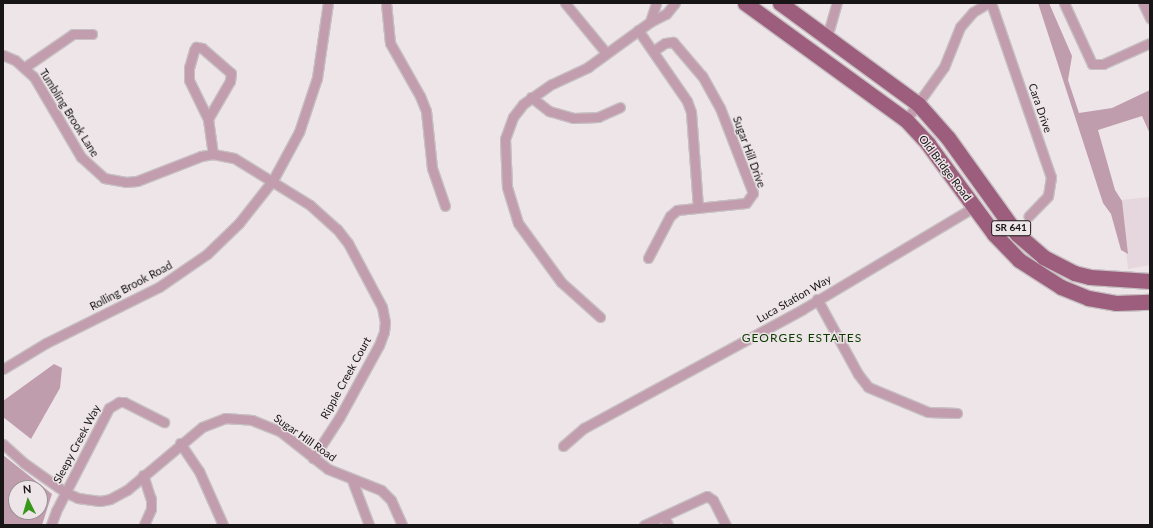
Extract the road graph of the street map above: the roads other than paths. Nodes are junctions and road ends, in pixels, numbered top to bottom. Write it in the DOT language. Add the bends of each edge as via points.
graph roads {
  1 [pos="328,3"];
  2 [pos="386,3"];
  3 [pos="565,3"];
  4 [pos="656,3"];
  5 [pos="674,3"];
  6 [pos="745,3"];
  7 [pos="780,3"];
  8 [pos="837,3"];
  9 [pos="988,3"];
  10 [pos="992,3"];
  11 [pos="1064,3"];
  12 [pos="1143,3"];
  13 [pos="1150,18"];
  14 [pos="650,22"];
  15 [pos="638,30"];
  16 [pos="92,34"];
  17 [pos="827,37"];
  18 [pos="1150,43"];
  19 [pos="653,51"];
  20 [pos="606,53"];
  21 [pos="3,55"];
  22 [pos="25,67"];
  23 [pos="531,97"];
  24 [pos="918,104"];
  25 [pos="620,107"];
  26 [pos="208,119"];
  27 [pos="906,120"];
  28 [pos="212,154"];
  29 [pos="273,180"];
  30 [pos="445,206"];
  31 [pos="974,207"];
  32 [pos="698,208"];
  33 [pos="1029,216"];
  34 [pos="648,258"];
  35 [pos="1150,281"];
  36 [pos="817,299"];
  37 [pos="1150,302"];
  38 [pos="600,317"];
  39 [pos="3,369"];
  40 [pos="957,413"];
  41 [pos="164,422"];
  42 [pos="180,443"];
  43 [pos="3,444"];
  44 [pos="563,446"];
  45 [pos="312,458"];
  46 [pos="143,476"];
  47 [pos="352,480"];
  48 [pos="65,492"];
  49 [pos="664,516"];
  50 [pos="51,525"];
  51 [pos="144,525"];
  52 [pos="223,525"];
  53 [pos="369,525"];
  54 [pos="402,525"];
  55 [pos="644,525"];
  56 [pos="668,525"];
  57 [pos="726,525"];
  1 -- 29 [label="street, Rolling Brook Road" via="322,55 309,107 299,132"];
  2 -- 30 [label="street" via="390,43 426,111 432,168"];
  3 -- 20 [label="street"];
  4 -- 14 [label="street"];
  5 -- 14 [label="street" via="666,14"];
  6 -- 27 [label="main road, Old Bridge Road / SR 641"];
  7 -- 17 [label="main road, Old Bridge Road / SR 641"];
  8 -- 17 [label="street"];
  9 -- 24 [label="street" via="973,12 960,27 944,67"];
  10 -- 33 [label="street, Cara Drive" via="1051,177 1048,196"];
  11 -- 18 [label="street" via="1092,64 1103,64"];
  12 -- 13 [label="street"];
  14 -- 15 [label="street"];
  15 -- 19 [label="street"];
  15 -- 20 [label="street"];
  16 -- 22 [label="street" via="74,34"];
  17 -- 24 [label="main road, Old Bridge Road / SR 641"];
  19 -- 32 [label="street" via="687,101 691,112"];
  19 -- 32 [label="street, Sugar Hill Drive" via="665,43 672,42 702,76 720,108 752,189 752,197 746,203"];
  20 -- 23 [label="street" via="588,67"];
  21 -- 22 [label="street, Tumbling Brook Lane"];
  22 -- 28 [label="street, Tumbling Brook Lane" via="34,77 81,157 104,178 126,182 138,181 189,160"];
  23 -- 25 [label="street" via="549,111 573,118 598,117"];
  23 -- 38 [label="street" via="518,109 508,128 504,152 507,187 518,223 561,282"];
  24 -- 27 [label="street"];
  24 -- 35 [label="main road, Old Bridge Road / SR 641" via="948,138 1016,234 1043,257 1074,273 1090,277"];
  26 -- 26 [label="street" via="189,80 189,68 196,48 202,48 231,73 230,82"];
  26 -- 28 [label="street"];
  27 -- 31 [label="main road, Old Bridge Road / SR 641" via="928,144"];
  28 -- 29 [label="street, Tumbling Brook Lane" via="246,163"];
  29 -- 39 [label="street, Rolling Brook Road" via="226,237 186,270 159,287 46,343"];
  29 -- 45 [label="street, Ripple Creek Court" via="310,205 337,229 348,243 378,298 385,322 379,345 339,418"];
  31 -- 36 [label="street, Luca Station Way"];
  31 -- 37 [label="main road, Old Bridge Road / SR 641" via="1009,250 1061,286 1098,301"];
  32 -- 34 [label="street, Sugar Hill Drive" via="684,208 672,213"];
  36 -- 40 [label="street" via="858,374 868,387 928,412"];
  36 -- 44 [label="street, Luca Station Way" via="580,430"];
  41 -- 48 [label="street, Sleepy Creek Way" via="128,403 114,404"];
  42 -- 45 [label="street, Sugar Hill Road" via="209,424 226,418 239,418 265,424 281,432"];
  42 -- 46 [label="street, Sugar Hill Road"];
  42 -- 52 [label="street" via="203,478"];
  43 -- 48 [label="street" via="24,463"];
  45 -- 47 [label="street, Sugar Hill Road"];
  46 -- 48 [label="street, Sugar Hill Road" via="127,490 110,499 90,501"];
  46 -- 51 [label="street" via="151,499 151,509"];
  47 -- 53 [label="street"];
  47 -- 54 [label="street, Sugar Hill Road" via="386,494"];
  48 -- 50 [label="street, Sleepy Creek Way"];
  49 -- 55 [label="street"];
  49 -- 56 [label="street"];
  49 -- 57 [label="street" via="707,496 713,500"];
}
